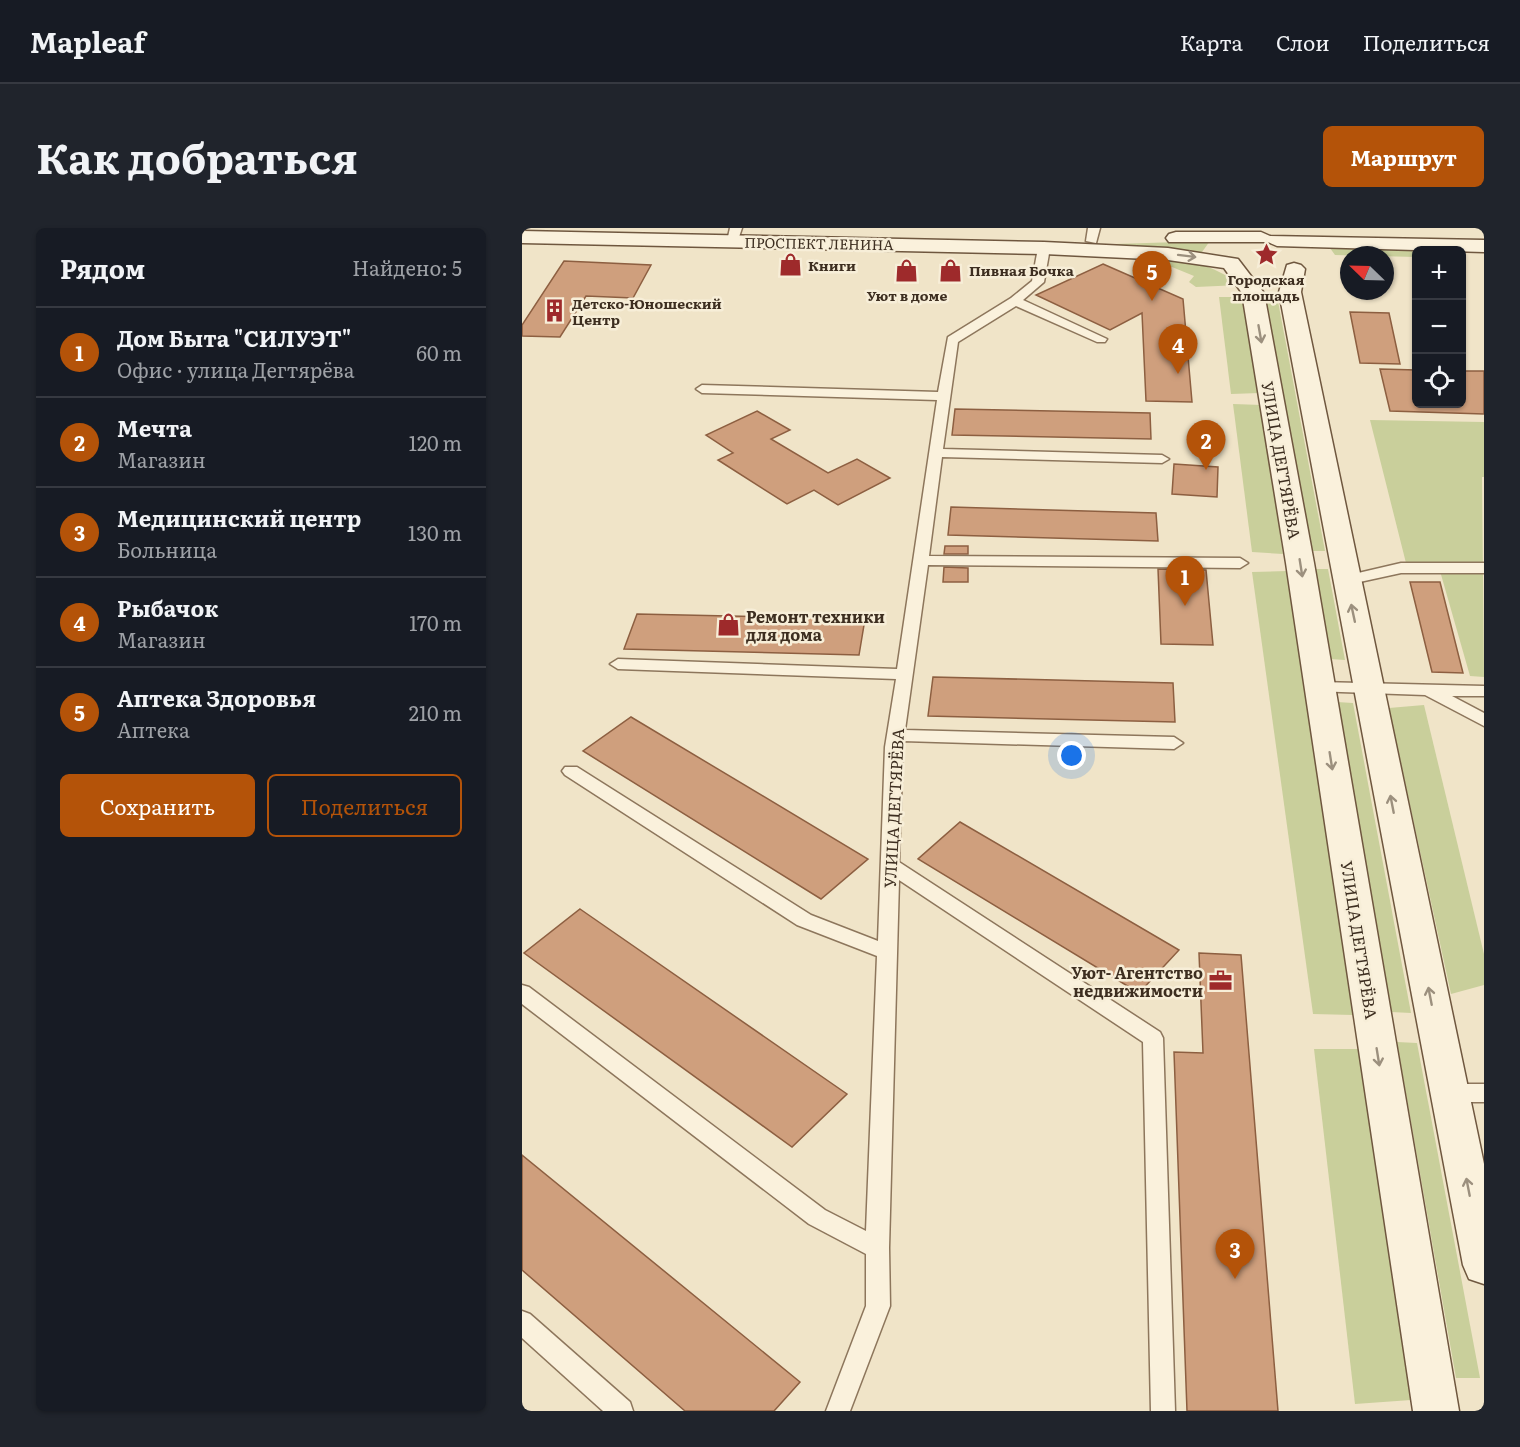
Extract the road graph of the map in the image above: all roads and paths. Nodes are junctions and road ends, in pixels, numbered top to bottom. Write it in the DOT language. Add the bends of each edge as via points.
graph roads {
  1 [pos="1093,234"];
  2 [pos="735,235"];
  3 [pos="522,237"];
  4 [pos="1269,239"];
  5 [pos="1484,246"];
  6 [pos="1044,248"];
  7 [pos="1230,262"];
  8 [pos="1340,262"];
  9 [pos="1394,262"];
  10 [pos="1412,263"];
  11 [pos="1466,264"];
  12 [pos="1484,264"];
  13 [pos="1283,269"];
  14 [pos="1015,301"];
  15 [pos="1101,339"];
  16 [pos="702,389"];
  17 [pos="943,396"];
  18 [pos="935,453"];
  19 [pos="1162,459"];
  20 [pos="919,560"];
  21 [pos="1240,563"];
  22 [pos="1484,567"];
  23 [pos="1346,580"];
  24 [pos="618,664"];
  25 [pos="902,674"];
  26 [pos="1319,687"];
  27 [pos="1369,688"];
  28 [pos="1429,690"];
  29 [pos="1484,691"];
  30 [pos="1484,720"];
  31 [pos="895,735"];
  32 [pos="1174,743"];
  33 [pos="571,771"];
  34 [pos="890,865"];
  35 [pos="887,952"];
  36 [pos="522,993"];
  37 [pos="1450,1093"];
  38 [pos="1484,1093"];
  39 [pos="877,1248"];
  40 [pos="1484,1265"];
  41 [pos="522,1322"];
  42 [pos="621,1411"];
  43 [pos="838,1411"];
  44 [pos="1163,1411"];
  45 [pos="1436,1411"];
  1 -- 4 [label="main road, ПРОСПЕКТ ЛЕНИНА"];
  1 -- 6 [label="main road, ПРОСПЕКТ ЛЕНИНА"];
  2 -- 3 [label="main road, ПРОСПЕКТ ЛЕНИНА"];
  2 -- 6 [label="main road, ПРОСПЕКТ ЛЕНИНА"];
  4 -- 5 [label="main road, ПРОСПЕКТ ЛЕНИНА"];
  4 -- 7 [label="main road" via="1232,244 1226,252"];
  4 -- 13 [label="main road" via="1300,249"];
  6 -- 7 [label="main road, ПРОСПЕКТ ЛЕНИНА, one-way" via="1168,254"];
  6 -- 14 [label="lane, УЛИЦА ДЕГТЯРЁВА" via="1038,282"];
  7 -- 13 [label="main road, ПРОСПЕКТ ЛЕНИНА" via="1245,270"];
  7 -- 26 [label="main road, УЛИЦА ДЕГТЯРЁВА, one-way" via="1253,293"];
  8 -- 13 [label="main road"];
  9 -- 10 [label="main road"];
  11 -- 12 [label="main road"];
  13 -- 23 [label="main road"];
  14 -- 15 [label="lane"];
  14 -- 17 [label="lane, УЛИЦА ДЕГТЯРЁВА" via="952,340"];
  16 -- 17 [label="lane"];
  17 -- 18 [label="lane, УЛИЦА ДЕГТЯРЁВА"];
  18 -- 19 [label="lane"];
  18 -- 20 [label="lane, УЛИЦА ДЕГТЯРЁВА"];
  20 -- 21 [label="lane"];
  20 -- 25 [label="lane, УЛИЦА ДЕГТЯРЁВА"];
  22 -- 23 [label="lane" via="1401,567"];
  27 -- 23 [label="main road, one-way"];
  24 -- 25 [label="lane"];
  25 -- 31 [label="lane, УЛИЦА ДЕГТЯРЁВА"];
  26 -- 27 [label="lane"];
  26 -- 45 [label="main road, УЛИЦА ДЕГТЯРЁВА, one-way"];
  27 -- 28 [label="lane"];
  37 -- 27 [label="main road, one-way"];
  28 -- 29 [label="lane"];
  28 -- 30 [label="lane"];
  31 -- 32 [label="lane"];
  31 -- 34 [label="lane, УЛИЦА ДЕГТЯРЁВА"];
  33 -- 35 [label="lane" via="804,920"];
  34 -- 35 [label="lane, УЛИЦА ДЕГТЯРЁВА"];
  34 -- 44 [label="lane" via="1153,1038"];
  35 -- 39 [label="lane, УЛИЦА ДЕГТЯРЁВА"];
  36 -- 39 [label="lane" via="817,1217"];
  37 -- 38 [label="lane"];
  40 -- 37 [label="main road, one-way"];
  39 -- 43 [label="lane, УЛИЦА ДЕГТЯРЁВА" via="878,1306"];
  41 -- 42 [label="lane"];
}
